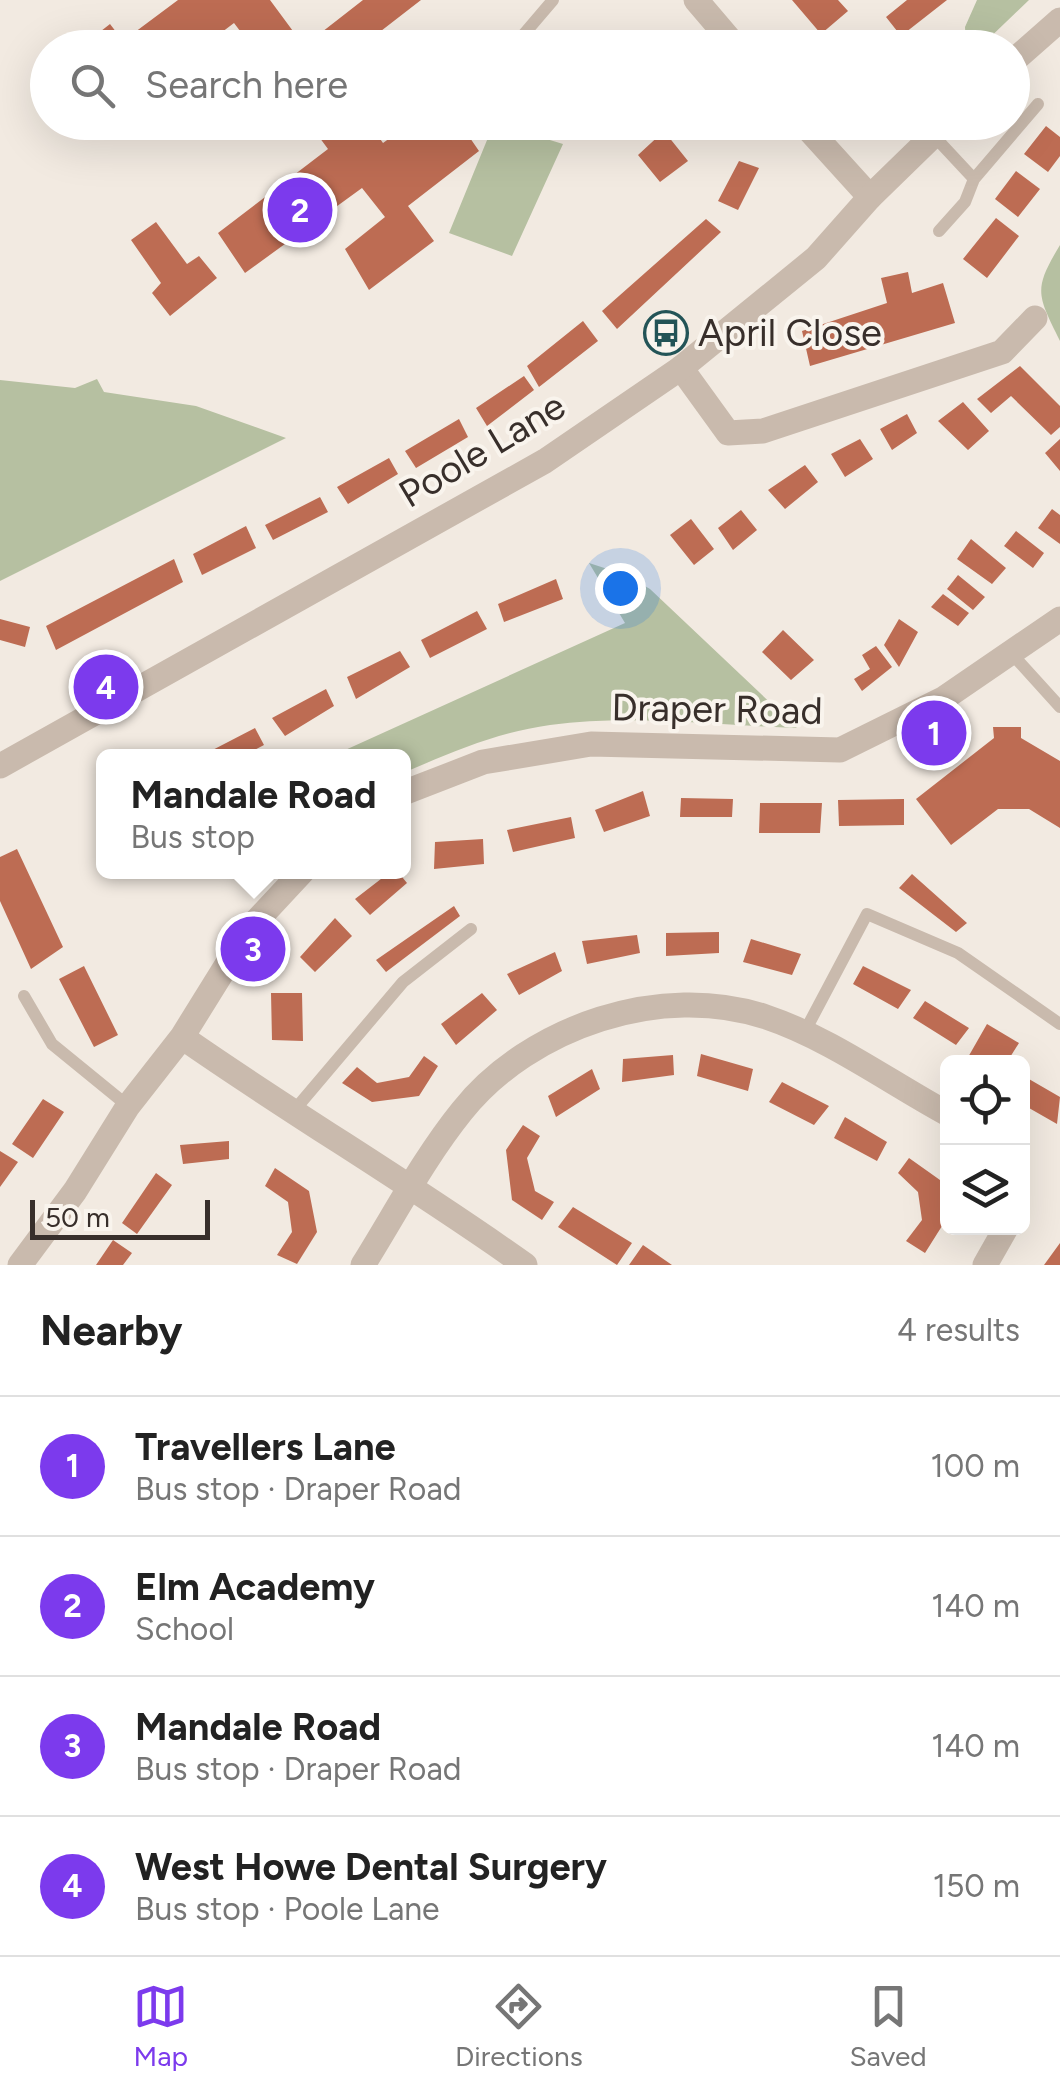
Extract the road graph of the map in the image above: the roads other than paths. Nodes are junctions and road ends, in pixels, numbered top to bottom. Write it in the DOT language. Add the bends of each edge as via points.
graph roads {
  1 [pos="553,0"];
  2 [pos="696,0"];
  3 [pos="1060,20"];
  4 [pos="527,30"];
  5 [pos="721,30"];
  6 [pos="1030,46"];
  7 [pos="1038,104"];
  8 [pos="1030,114"];
  9 [pos="818,140"];
  10 [pos="929,140"];
  11 [pos="947,140"];
  12 [pos="1008,140"];
  13 [pos="974,180"];
  14 [pos="870,197"];
  15 [pos="939,231"];
  16 [pos="1035,318"];
  17 [pos="681,368"];
  18 [pos="1060,619"];
  19 [pos="1012,654"];
  20 [pos="1060,708"];
  21 [pos="0,766"];
  22 [pos="411,789"];
  23 [pos="295,879"];
  24 [pos="471,929"];
  25 [pos="24,996"];
  26 [pos="1060,1024"];
  27 [pos="804,1034"];
  28 [pos="182,1037"];
  29 [pos="128,1106"];
  30 [pos="940,1110"];
  31 [pos="292,1113"];
  32 [pos="414,1185"];
  33 [pos="1002,1235"];
  34 [pos="20,1265"];
  35 [pos="362,1265"];
  36 [pos="524,1265"];
  37 [pos="985,1265"];
  1 -- 4 [label="lane"];
  2 -- 5 [label="street"];
  3 -- 6 [label="street"];
  7 -- 8 [label="lane"];
  9 -- 14 [label="street"];
  10 -- 14 [label="street, Poole Lane"];
  11 -- 13 [label="lane"];
  12 -- 13 [label="lane"];
  13 -- 15 [label="lane" via="965,202"];
  14 -- 17 [label="street, Poole Lane" via="816,258"];
  16 -- 17 [label="street" via="1002,352 763,432 728,433"];
  17 -- 21 [label="street, Poole Lane" via="545,461"];
  18 -- 19 [label="street, Draper Road"];
  19 -- 20 [label="lane"];
  19 -- 22 [label="street, Draper Road" via="943,699 840,750 591,744 482,762"];
  23 -- 28 [label="street" via="249,929"];
  24 -- 31 [label="lane" via="404,982"];
  25 -- 29 [label="lane" via="62,1055"];
  26 -- 27 [label="lane" via="958,953 867,914"];
  27 -- 30 [label="street"];
  27 -- 32 [label="street" via="764,1016 685,1003 614,1014 566,1031 463,1109"];
  28 -- 29 [label="street"];
  28 -- 31 [label="street"];
  29 -- 34 [label="street"];
  31 -- 32 [label="street"];
  32 -- 35 [label="street"];
  32 -- 36 [label="street"];
  33 -- 37 [label="street"];
}
